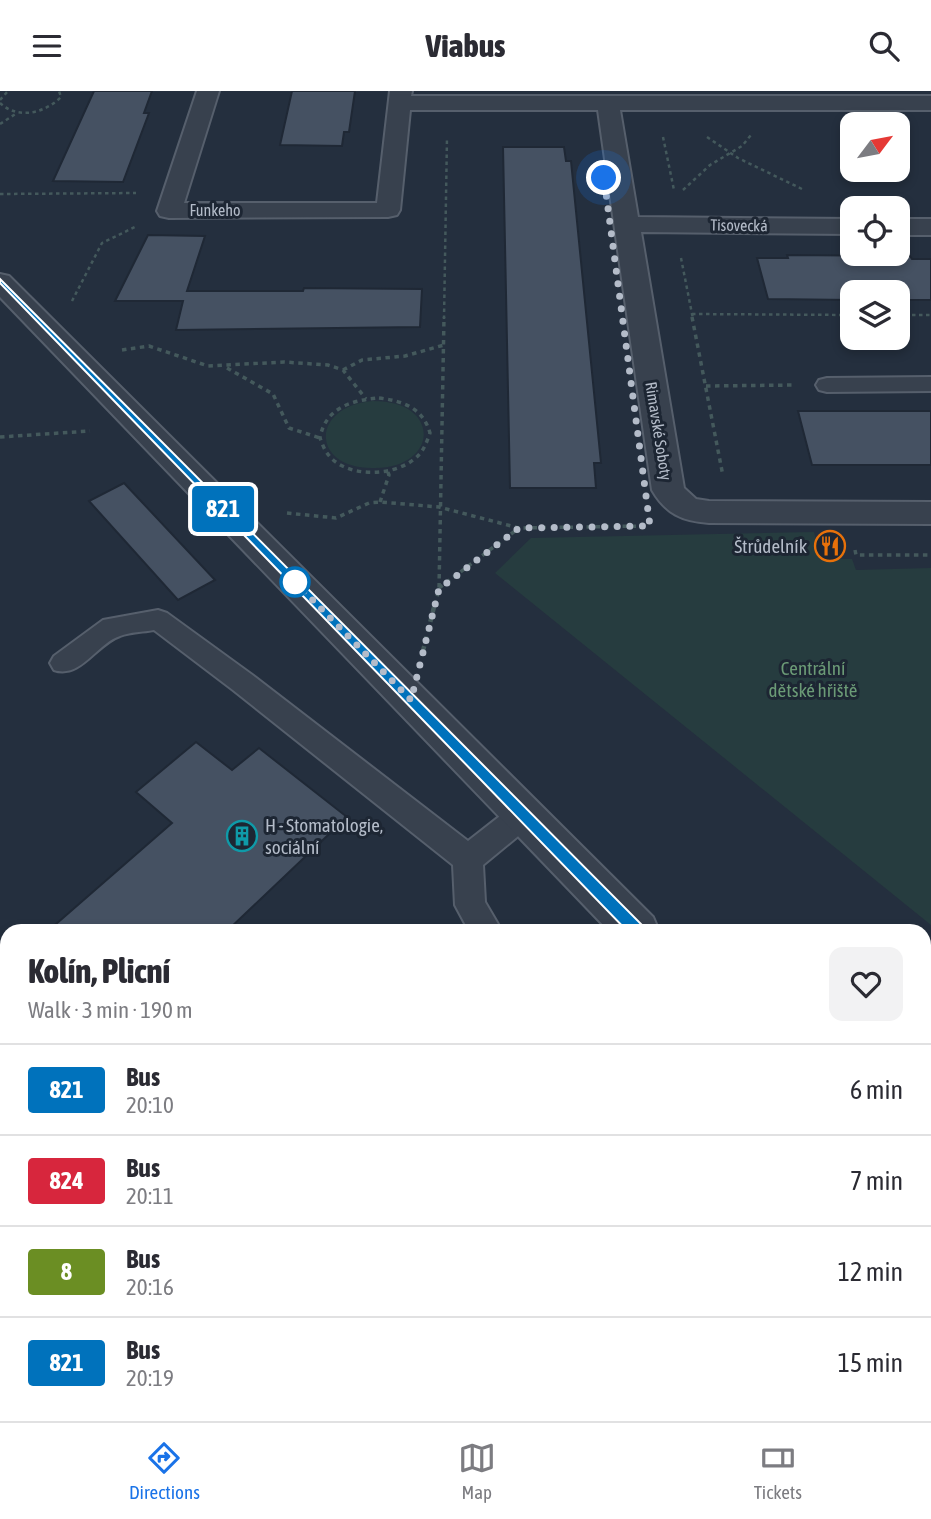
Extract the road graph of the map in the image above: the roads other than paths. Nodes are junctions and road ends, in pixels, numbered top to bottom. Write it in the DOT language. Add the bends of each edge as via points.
graph roads {
  1 [pos="208,91"];
  2 [pos="400,97"];
  3 [pos="608,103"];
  4 [pos="931,103"];
  5 [pos="627,224"];
  6 [pos="840,226"];
  7 [pos="910,227"];
  8 [pos="931,227"];
  9 [pos="0,282"];
  10 [pos="931,384"];
  11 [pos="827,385"];
  12 [pos="931,513"];
  13 [pos="63,663"];
  14 [pos="524,814"];
  15 [pos="468,859"];
  16 [pos="482,924"];
  17 [pos="631,924"];
  1 -- 2 [label="street, Funkeho" via="169,211 388,210"];
  2 -- 3 [label="street" via="447,104"];
  3 -- 4 [label="street"];
  3 -- 5 [label="street, Rimavské Soboty"];
  5 -- 6 [label="street, Tisovecká"];
  5 -- 12 [label="street, Rimavské Soboty" via="668,490 678,505 709,512"];
  7 -- 8 [label="street"];
  9 -- 14 [label="street"];
  10 -- 11 [label="lane"];
  13 -- 15 [label="lane" via="112,627 158,621"];
  14 -- 15 [label="lane"];
  14 -- 17 [label="street"];
  15 -- 16 [label="lane" via="470,905"];
}
